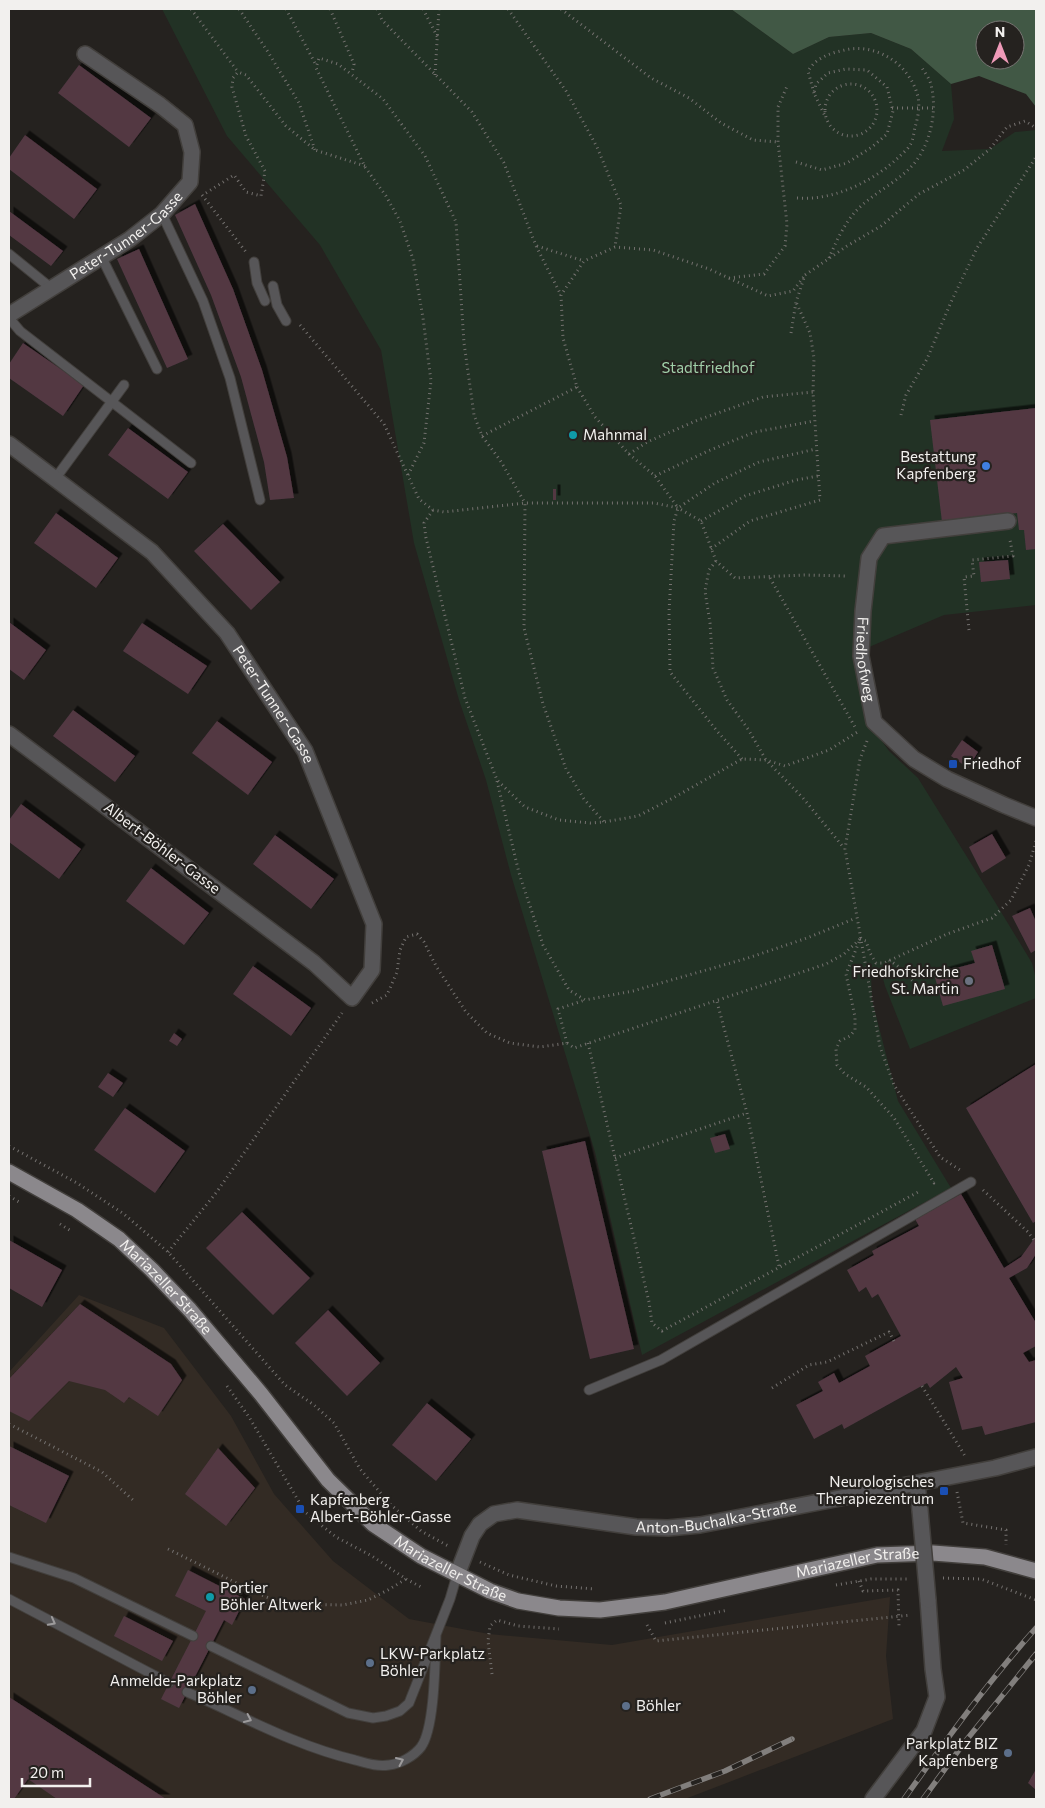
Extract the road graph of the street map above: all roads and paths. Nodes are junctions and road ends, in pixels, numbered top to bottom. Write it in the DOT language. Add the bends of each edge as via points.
graph roads {
  1 [pos="190,9"];
  2 [pos="239,9"];
  3 [pos="286,9"];
  4 [pos="330,9"];
  5 [pos="377,9"];
  6 [pos="423,9"];
  7 [pos="439,9"];
  8 [pos="508,9"];
  9 [pos="561,9"];
  10 [pos="438,38"];
  11 [pos="85,54"];
  12 [pos="316,66"];
  13 [pos="922,68"];
  14 [pos="238,72"];
  15 [pos="352,74"];
  16 [pos="435,76"];
  17 [pos="788,84"];
  18 [pos="814,93"];
  19 [pos="892,108"];
  20 [pos="918,108"];
  21 [pos="933,108"];
  22 [pos="826,118"];
  23 [pos="1036,128"];
  24 [pos="778,142"];
  25 [pos="315,150"];
  26 [pos="1036,156"];
  27 [pos="796,162"];
  28 [pos="365,166"];
  29 [pos="190,182"];
  30 [pos="203,196"];
  31 [pos="797,198"];
  32 [pos="162,214"];
  33 [pos="536,246"];
  34 [pos="615,247"];
  35 [pos="9,254"];
  36 [pos="101,256"];
  37 [pos="829,259"];
  38 [pos="584,261"];
  39 [pos="254,262"];
  40 [pos="805,275"];
  41 [pos="729,278"];
  42 [pos="273,286"];
  43 [pos="51,288"];
  44 [pos="562,294"];
  45 [pos="265,301"];
  46 [pos="796,302"];
  47 [pos="9,317"];
  48 [pos="286,321"];
  49 [pos="298,323"];
  50 [pos="792,333"];
  51 [pos="157,369"];
  52 [pos="124,385"];
  53 [pos="577,386"];
  54 [pos="813,392"];
  55 [pos="112,402"];
  56 [pos="901,415"];
  57 [pos="814,421"];
  58 [pos="482,436"];
  59 [pos="9,444"];
  60 [pos="816,449"];
  61 [pos="629,454"];
  62 [pos="191,464"];
  63 [pos="408,475"];
  64 [pos="655,476"];
  65 [pos="818,476"];
  66 [pos="55,479"];
  67 [pos="260,500"];
  68 [pos="525,502"];
  69 [pos="678,508"];
  70 [pos="433,510"];
  71 [pos="700,521"];
  72 [pos="1008,521"];
  73 [pos="1011,541"];
  74 [pos="712,549"];
  75 [pos="716,561"];
  76 [pos="848,576"];
  77 [pos="770,578"];
  78 [pos="969,630"];
  79 [pos="874,722"];
  80 [pos="857,732"];
  81 [pos="9,734"];
  82 [pos="742,759"];
  83 [pos="766,760"];
  84 [pos="497,780"];
  85 [pos="1036,818"];
  86 [pos="604,822"];
  87 [pos="1036,841"];
  88 [pos="845,849"];
  89 [pos="856,918"];
  90 [pos="860,939"];
  91 [pos="890,960"];
  92 [pos="938,989"];
  93 [pos="352,998"];
  94 [pos="585,1000"];
  95 [pos="717,1001"];
  96 [pos="567,1043"];
  97 [pos="588,1043"];
  98 [pos="747,1113"];
  99 [pos="9,1146"];
  100 [pos="615,1158"];
  101 [pos="959,1169"];
  102 [pos="9,1172"];
  103 [pos="951,1174"];
  104 [pos="942,1178"];
  105 [pos="971,1182"];
  106 [pos="925,1188"];
  107 [pos="9,1196"];
  108 [pos="24,1204"];
  109 [pos="54,1221"];
  110 [pos="77,1235"];
  111 [pos="1036,1243"];
  112 [pos="168,1252"];
  113 [pos="779,1266"];
  114 [pos="152,1270"];
  115 [pos="894,1341"];
  116 [pos="226,1384"];
  117 [pos="922,1386"];
  118 [pos="772,1388"];
  119 [pos="589,1390"];
  120 [pos="9,1424"];
  121 [pos="1036,1457"];
  122 [pos="967,1459"];
  123 [pos="917,1483"];
  124 [pos="957,1492"];
  125 [pos="134,1501"];
  126 [pos="997,1545"];
  127 [pos="168,1549"];
  128 [pos="464,1555"];
  129 [pos="9,1557"];
  130 [pos="1036,1571"];
  131 [pos="457,1575"];
  132 [pos="936,1578"];
  133 [pos="406,1579"];
  134 [pos="917,1579"];
  135 [pos="859,1581"];
  136 [pos="832,1586"];
  137 [pos="423,1588"];
  138 [pos="595,1589"];
  139 [pos="9,1599"];
  140 [pos="1036,1600"];
  141 [pos="929,1607"];
  142 [pos="734,1608"];
  143 [pos="899,1616"];
  144 [pos="664,1623"];
  145 [pos="655,1624"];
  146 [pos="899,1627"];
  147 [pos="567,1629"];
  148 [pos="436,1635"];
  149 [pos="193,1636"];
  150 [pos="211,1646"];
  151 [pos="492,1674"];
  152 [pos="169,1683"];
  153 [pos="187,1692"];
  154 [pos="873,1799"];
  1 -- 14 [label="path"];
  2 -- 25 [label="path" via="299,103"];
  3 -- 12 [label="path"];
  4 -- 15 [label="path" via="354,64"];
  5 -- 16 [label="path" via="382,20"];
  6 -- 10 [label="path"];
  7 -- 10 [label="path"];
  8 -- 34 [label="path" via="566,91 597,147 621,205"];
  9 -- 24 [label="path" via="651,78 689,98 721,123 753,140"];
  10 -- 16 [label="path"];
  11 -- 29 [label="street, Peter-Tunner-Gasse" via="185,125 192,152"];
  12 -- 15 [label="path" via="319,58 338,64"];
  12 -- 28 [label="path"];
  13 -- 21 [label="path" via="931,84"];
  14 -- 25 [label="path" via="246,75 286,126"];
  14 -- 30 [label="path" via="232,87 246,136 265,171 261,196 246,192 234,175"];
  15 -- 58 [label="path" via="383,99 425,156 456,222 464,343 474,415"];
  16 -- 33 [label="path" via="472,112 504,163"];
  17 -- 24 [label="path" via="778,107"];
  18 -- 19 [label="path" via="816,84 828,74 846,69 867,70 887,87"];
  18 -- 20 [label="path" via="808,71 812,64 833,52 855,49 877,52 907,72 918,98"];
  18 -- 22 [label="path"];
  19 -- 20 [label="path"];
  19 -- 27 [label="path" via="887,134 848,163 822,170"];
  20 -- 21 [label="path"];
  20 -- 31 [label="path" via="911,145 886,169 827,196"];
  21 -- 37 [label="path" via="925,148 911,168 855,212"];
  22 -- 22 [label="path" via="838,132 854,136 864,132 876,118 874,98 862,86 844,85 827,100"];
  23 -- 37 [label="path" via="1025,121 1007,127 990,149 964,170 918,194 881,226"];
  24 -- 41 [label="path" via="787,224 785,246 764,274"];
  25 -- 28 [label="path"];
  26 -- 56 [label="path" via="977,248 927,359 906,395"];
  28 -- 63 [label="path" via="400,221 413,259 423,318 431,381 424,443"];
  29 -- 30 [label="path"];
  29 -- 32 [label="street, Peter-Tunner-Gasse"];
  30 -- 39 [label="path"];
  32 -- 36 [label="street, Peter-Tunner-Gasse"];
  32 -- 67 [label="lane" via="204,300 230,378"];
  33 -- 38 [label="path"];
  33 -- 44 [label="path"];
  34 -- 38 [label="path"];
  34 -- 41 [label="path" via="653,250"];
  35 -- 43 [label="lane"];
  36 -- 43 [label="street, Peter-Tunner-Gasse"];
  36 -- 51 [label="lane"];
  37 -- 40 [label="path"];
  38 -- 44 [label="path"];
  39 -- 45 [label="lane" via="257,283"];
  40 -- 41 [label="path" via="794,291 768,296"];
  40 -- 46 [label="path"];
  42 -- 48 [label="lane" via="277,305"];
  43 -- 47 [label="street, Peter-Tunner-Gasse"];
  44 -- 53 [label="path" via="562,338"];
  46 -- 50 [label="path"];
  46 -- 54 [label="path" via="810,333 814,358"];
  47 -- 55 [label="lane" via="20,331"];
  49 -- 63 [label="path" via="384,424"];
  52 -- 55 [label="lane"];
  53 -- 58 [label="path"];
  53 -- 61 [label="path" via="595,416"];
  54 -- 57 [label="path"];
  54 -- 61 [label="path" via="763,397 646,442"];
  55 -- 62 [label="lane"];
  55 -- 66 [label="lane"];
  57 -- 60 [label="path"];
  57 -- 64 [label="path" via="755,432"];
  58 -- 68 [label="path"];
  59 -- 66 [label="street, Peter-Tunner-Gasse"];
  60 -- 65 [label="path"];
  60 -- 69 [label="path" via="759,462 715,483"];
  61 -- 64 [label="path"];
  63 -- 70 [label="path" via="419,499"];
  64 -- 69 [label="path"];
  65 -- 71 [label="path" via="745,496"];
  65 -- 74 [label="path" via="820,500 750,520"];
  66 -- 93 [label="street, Peter-Tunner-Gasse" via="152,552 227,633 305,751 374,924 372,970"];
  68 -- 69 [label="path" via="654,503"];
  68 -- 70 [label="path" via="444,512"];
  68 -- 86 [label="path" via="524,628 543,704 566,769 584,799"];
  69 -- 71 [label="path"];
  69 -- 82 [label="path" via="671,557 670,672"];
  70 -- 84 [label="path" via="424,523 442,606 465,698"];
  71 -- 74 [label="path"];
  72 -- 79 [label="street, Friedhofweg" via="883,536 869,558 861,647"];
  73 -- 78 [label="path" via="1013,556 972,560 974,576 964,577"];
  74 -- 75 [label="path"];
  75 -- 77 [label="path" via="735,578"];
  75 -- 83 [label="path" via="709,570 705,591 713,668 727,700"];
  76 -- 77 [label="path"];
  77 -- 80 [label="path"];
  79 -- 80 [label="path"];
  79 -- 85 [label="street, Friedhofweg" via="914,759 947,779"];
  79 -- 88 [label="path" via="860,759"];
  80 -- 83 [label="path" via="829,750 785,766"];
  81 -- 93 [label="street, Albert-Böhler-Gasse" via="314,963"];
  82 -- 83 [label="path"];
  82 -- 86 [label="path" via="638,816"];
  83 -- 88 [label="path"];
  84 -- 86 [label="path" via="525,807 559,820"];
  84 -- 94 [label="path" via="519,873 543,945 569,990"];
  87 -- 91 [label="path" via="1029,866 1011,900 992,918"];
  88 -- 89 [label="path"];
  89 -- 90 [label="path"];
  89 -- 94 [label="path" via="748,958 633,991"];
  90 -- 91 [label="path" via="866,941 876,963"];
  90 -- 95 [label="path" via="844,954 826,964"];
  90 -- 101 [label="path" via="880,1047 894,1086 940,1157"];
  90 -- 104 [label="path" via="846,974 855,1030 840,1041 836,1049 837,1065 866,1087 894,1118 934,1183"];
  91 -- 92 [label="path" via="916,986"];
  93 -- 96 [label="path" via="369,1005 386,995 397,972 400,950 406,937 417,934 466,1012 487,1033 510,1043 540,1047"];
  93 -- 112 [label="path" via="216,1193"];
  94 -- 96 [label="path" via="558,1009"];
  95 -- 97 [label="path"];
  95 -- 98 [label="path"];
  96 -- 97 [label="path" via="574,1048"];
  97 -- 100 [label="path"];
  98 -- 100 [label="path"];
  98 -- 113 [label="path"];
  99 -- 112 [label="path" via="77,1183 124,1214"];
  100 -- 113 [label="path" via="652,1323 662,1331"];
  101 -- 103 [label="path"];
  101 -- 105 [label="path"];
  102 -- 114 [label="main road, Mariazeller Straße" via="77,1210 119,1239"];
  105 -- 111 [label="path" via="1001,1205"];
  105 -- 119 [label="lane" via="661,1360"];
  106 -- 113 [label="path"];
  107 -- 108 [label="path"];
  109 -- 110 [label="path"];
  112 -- 114 [label="path"];
  112 -- 128 [label="path" via="285,1385 334,1422 360,1469 390,1504 421,1531"];
  114 -- 131 [label="main road, Mariazeller Straße" via="229,1356 328,1480 373,1524"];
  115 -- 118 [label="path" via="889,1332 827,1362 808,1366"];
  116 -- 133 [label="path" via="305,1512 336,1537"];
  117 -- 122 [label="path"];
  120 -- 125 [label="path" via="102,1472"];
  121 -- 123 [label="street, Anton-Buchalka-Straße"];
  123 -- 128 [label="street, Anton-Buchalka-Straße" via="700,1525 668,1528 636,1527 517,1510 494,1514 480,1524"];
  123 -- 141 [label="street, bridge"];
  124 -- 126 [label="path" via="963,1523 1006,1530 1006,1548"];
  127 -- 133 [label="path" via="284,1604 343,1605 368,1600"];
  128 -- 131 [label="street, Anton-Buchalka-Straße"];
  128 -- 138 [label="path" via="509,1575 556,1586"];
  129 -- 149 [label="lane" via="74,1578"];
  130 -- 131 [label="main road, Mariazeller Straße" via="985,1557 933,1553 877,1555 665,1602 600,1610 518,1601"];
  131 -- 148 [label="lane"];
  132 -- 140 [label="path" via="981,1580"];
  133 -- 137 [label="path"];
  134 -- 135 [label="path"];
  135 -- 136 [label="path"];
  135 -- 143 [label="path" via="863,1592 898,1590"];
  139 -- 152 [label="lane, one-way"];
  141 -- 143 [label="path"];
  141 -- 154 [label="street" via="937,1697 924,1731"];
  142 -- 144 [label="path"];
  143 -- 145 [label="path" via="656,1641 647,1625"];
  143 -- 146 [label="path"];
  147 -- 151 [label="path" via="518,1626 497,1620 490,1626 488,1641"];
  148 -- 150 [label="lane" via="409,1703 400,1711 373,1718 348,1713"];
  153 -- 148 [label="lane, one-way" via="302,1744 376,1765 395,1764 421,1747 428,1728"];
}
